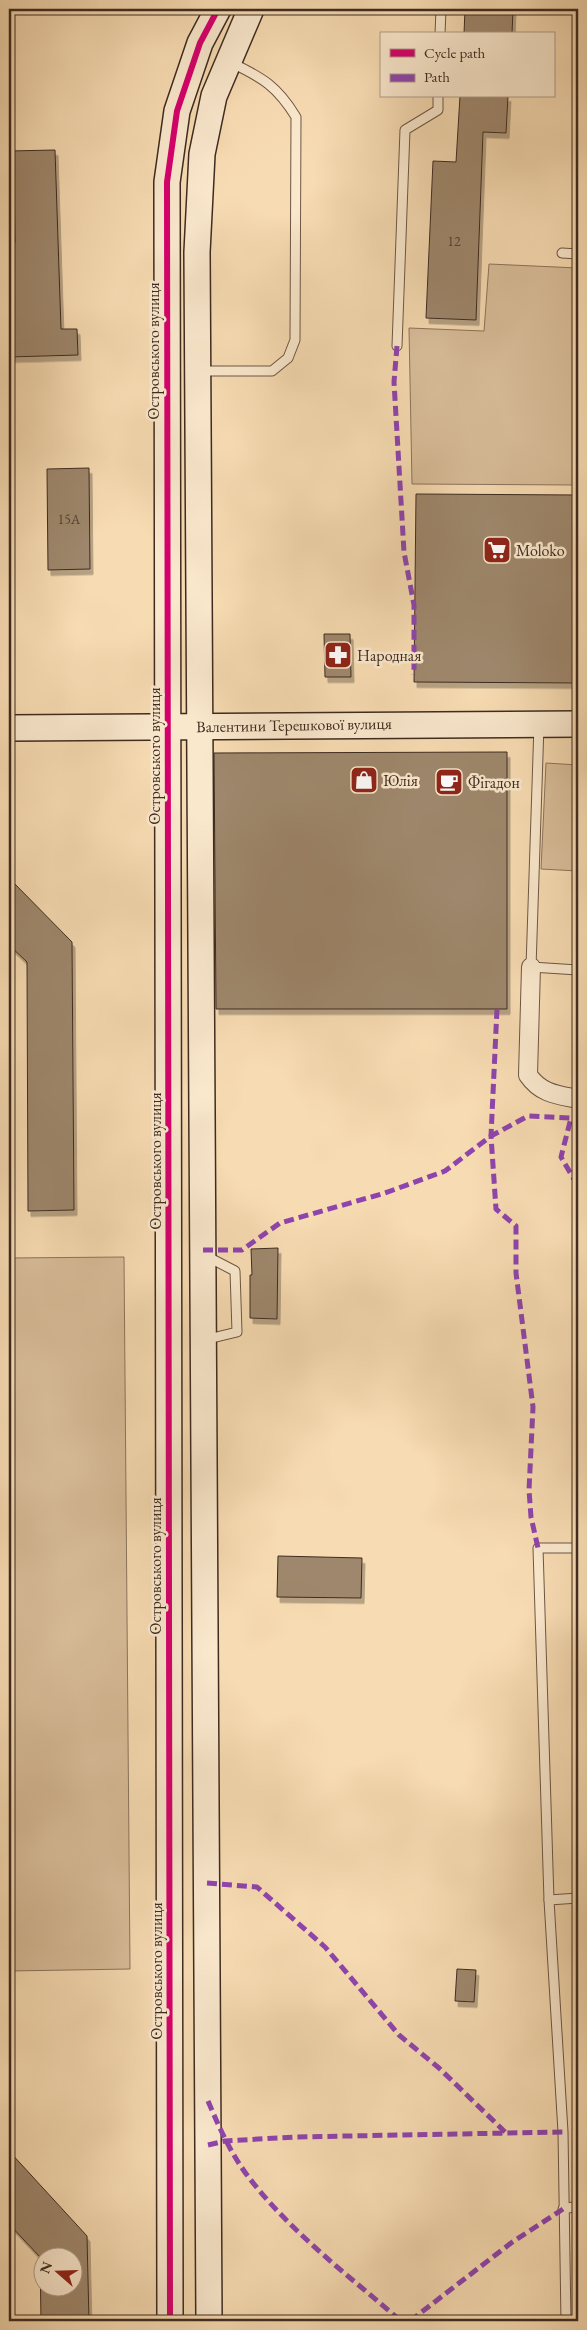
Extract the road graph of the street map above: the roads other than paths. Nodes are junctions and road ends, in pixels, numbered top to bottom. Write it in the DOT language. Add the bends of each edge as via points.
graph roads {
  1 [pos="218,9"];
  2 [pos="251,9"];
  3 [pos="440,9"];
  4 [pos="440,32"];
  5 [pos="228,62"];
  6 [pos="438,98"];
  7 [pos="562,253"];
  8 [pos="578,254"];
  9 [pos="397,346"];
  10 [pos="198,371"];
  11 [pos="539,723"];
  12 [pos="578,724"];
  13 [pos="200,726"];
  14 [pos="168,727"];
  15 [pos="9,728"];
  16 [pos="531,967"];
  17 [pos="578,970"];
  18 [pos="578,1099"];
  19 [pos="203,1254"];
  20 [pos="204,1340"];
  21 [pos="578,1548"];
  22 [pos="578,1898"];
  23 [pos="549,1900"];
  24 [pos="578,2206"];
  25 [pos="563,2209"];
  26 [pos="170,2321"];
  27 [pos="209,2321"];
  28 [pos="566,2321"];
  1 -- 14 [label="street, Островського вулиця" via="200,43 177,111 167,182"];
  2 -- 5 [label="street"];
  3 -- 4 [label="lane"];
  5 -- 10 [label="street" via="214,96 202,154 197,252"];
  5 -- 10 [label="lane" via="261,77 284,97 296,117 295,340 288,358 272,371"];
  6 -- 9 [label="lane" via="438,110 405,130"];
  7 -- 8 [label="lane"];
  10 -- 13 [label="street"];
  11 -- 12 [label="street, Валентини Терешкової вулиця"];
  11 -- 13 [label="street, Валентини Терешкової вулиця"];
  11 -- 16 [label="lane"];
  13 -- 14 [label="street, Валентини Терешкової вулиця"];
  13 -- 19 [label="street"];
  14 -- 15 [label="street, Валентини Терешкової вулиця"];
  14 -- 26 [label="street, Островського вулиця"];
  16 -- 17 [label="lane"];
  16 -- 18 [label="street" via="528,1075 545,1091"];
  19 -- 20 [label="street"];
  19 -- 20 [label="lane" via="235,1271 237,1297 237,1332"];
  20 -- 27 [label="street"];
  21 -- 23 [label="lane" via="538,1548"];
  22 -- 23 [label="lane"];
  23 -- 25 [label="lane" via="563,2132"];
  24 -- 25 [label="lane"];
  25 -- 28 [label="lane"];
}
